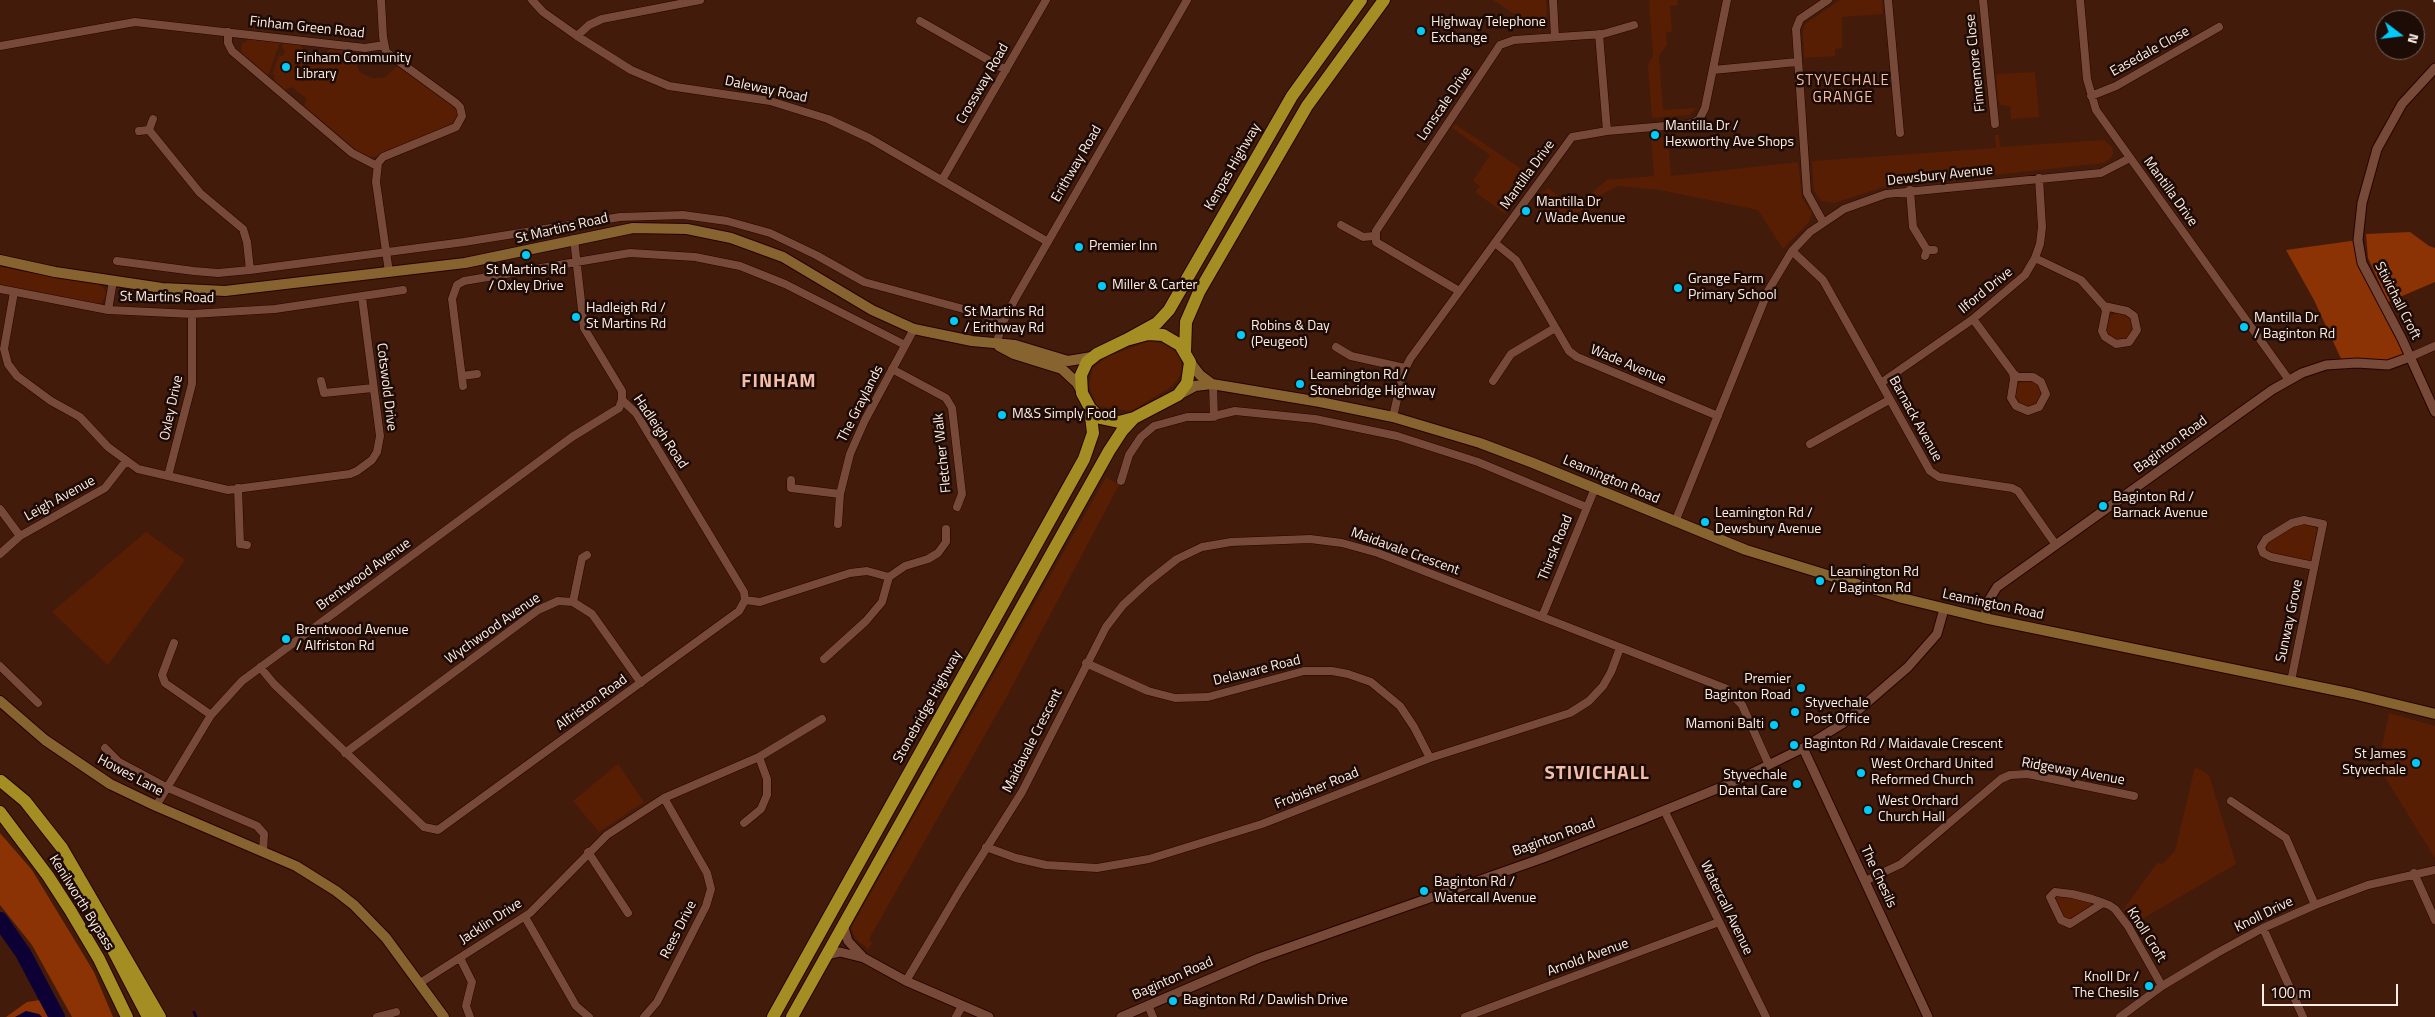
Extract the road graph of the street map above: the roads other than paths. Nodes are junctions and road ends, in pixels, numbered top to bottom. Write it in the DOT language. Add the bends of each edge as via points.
graph roads {
  1 [pos="381,0"];
  2 [pos="532,0"];
  3 [pos="700,0"];
  4 [pos="1046,0"];
  5 [pos="1187,0"];
  6 [pos="1361,0"];
  7 [pos="1384,0"];
  8 [pos="1553,0"];
  9 [pos="1727,0"];
  10 [pos="1828,0"];
  11 [pos="1888,0"];
  12 [pos="1983,0"];
  13 [pos="2080,0"];
  14 [pos="920,21"];
  15 [pos="1634,25"];
  16 [pos="2220,27"];
  17 [pos="228,32"];
  18 [pos="1599,34"];
  19 [pos="578,36"];
  20 [pos="1555,37"];
  21 [pos="384,45"];
  22 [pos="0,46"];
  23 [pos="1797,62"];
  24 [pos="2435,68"];
  25 [pos="1006,70"];
  26 [pos="1713,70"];
  27 [pos="2091,96"];
  28 [pos="153,119"];
  29 [pos="1995,124"];
  30 [pos="139,130"];
  31 [pos="149,130"];
  32 [pos="1607,131"];
  33 [pos="1900,133"];
  34 [pos="2130,158"];
  35 [pos="377,166"];
  36 [pos="2039,178"];
  37 [pos="942,180"];
  38 [pos="1910,190"];
  39 [pos="1823,222"];
  40 [pos="1341,225"];
  41 [pos="1374,236"];
  42 [pos="574,239"];
  43 [pos="1048,242"];
  44 [pos="1495,243"];
  45 [pos="1792,250"];
  46 [pos="1929,252"];
  47 [pos="387,253"];
  48 [pos="2035,258"];
  49 [pos="0,260"];
  50 [pos="117,261"];
  51 [pos="576,263"];
  52 [pos="250,270"];
  53 [pos="390,272"];
  54 [pos="113,281"];
  55 [pos="0,289"];
  56 [pos="403,290"];
  57 [pos="1459,291"];
  58 [pos="14,292"];
  59 [pos="362,297"];
  60 [pos="2104,306"];
  61 [pos="108,310"];
  62 [pos="192,314"];
  63 [pos="1973,319"];
  64 [pos="1004,320"];
  65 [pos="1555,328"];
  66 [pos="914,329"];
  67 [pos="1126,340"];
  68 [pos="996,344"];
  69 [pos="905,345"];
  70 [pos="2435,346"];
  71 [pos="1336,347"];
  72 [pos="1092,357"];
  73 [pos="1188,357"];
  74 [pos="2410,357"];
  75 [pos="2,358"];
  76 [pos="1405,368"];
  77 [pos="892,369"];
  78 [pos="2013,373"];
  79 [pos="477,374"];
  80 [pos="462,376"];
  81 [pos="2289,380"];
  82 [pos="321,381"];
  83 [pos="1493,381"];
  84 [pos="1881,383"];
  85 [pos="1213,384"];
  86 [pos="463,386"];
  87 [pos="373,388"];
  88 [pos="1082,393"];
  89 [pos="1178,395"];
  90 [pos="622,400"];
  91 [pos="1889,400"];
  92 [pos="1090,408"];
  93 [pos="2435,412"];
  94 [pos="1718,416"];
  95 [pos="1214,417"];
  96 [pos="1393,417"];
  97 [pos="1134,418"];
  98 [pos="1810,444"];
  99 [pos="126,461"];
  100 [pos="168,476"];
  101 [pos="791,480"];
  102 [pos="1121,481"];
  103 [pos="238,488"];
  104 [pos="1595,488"];
  105 [pos="840,494"];
  106 [pos="957,507"];
  107 [pos="1586,507"];
  108 [pos="0,509"];
  109 [pos="1675,522"];
  110 [pos="838,524"];
  111 [pos="946,529"];
  112 [pos="20,536"];
  113 [pos="247,545"];
  114 [pos="2056,545"];
  115 [pos="0,554"];
  116 [pos="587,555"];
  117 [pos="2314,566"];
  118 [pos="889,578"];
  119 [pos="745,600"];
  120 [pos="573,602"];
  121 [pos="1944,609"];
  122 [pos="1542,617"];
  123 [pos="1984,618"];
  124 [pos="174,643"];
  125 [pos="1620,648"];
  126 [pos="824,659"];
  127 [pos="1086,663"];
  128 [pos="0,666"];
  129 [pos="260,667"];
  130 [pos="2291,681"];
  131 [pos="640,683"];
  132 [pos="0,700"];
  133 [pos="38,703"];
  134 [pos="2435,714"];
  135 [pos="211,715"];
  136 [pos="822,719"];
  137 [pos="105,748"];
  138 [pos="1803,748"];
  139 [pos="346,753"];
  140 [pos="759,757"];
  141 [pos="1430,758"];
  142 [pos="1769,765"];
  143 [pos="0,780"];
  144 [pos="166,786"];
  145 [pos="2134,796"];
  146 [pos="664,798"];
  147 [pos="2231,801"];
  148 [pos="156,806"];
  149 [pos="1664,810"];
  150 [pos="0,812"];
  151 [pos="744,823"];
  152 [pos="986,847"];
  153 [pos="263,851"];
  154 [pos="588,852"];
  155 [pos="2435,870"];
  156 [pos="2414,873"];
  157 [pos="1865,881"];
  158 [pos="2103,903"];
  159 [pos="2315,905"];
  160 [pos="628,913"];
  161 [pos="525,917"];
  162 [pos="2435,920"];
  163 [pos="1719,922"];
  164 [pos="843,924"];
  165 [pos="2263,928"];
  166 [pos="826,955"];
  167 [pos="460,958"];
  168 [pos="864,958"];
  169 [pos="906,981"];
  170 [pos="420,983"];
  171 [pos="2162,986"];
  172 [pos="1148,1005"];
  173 [pos="962,1006"];
  174 [pos="396,1012"];
  175 [pos="2125,1015"];
  176 [pos="127,1017"];
  177 [pos="148,1017"];
  178 [pos="160,1017"];
  179 [pos="377,1017"];
  180 [pos="444,1017"];
  181 [pos="470,1017"];
  182 [pos="588,1017"];
  183 [pos="644,1017"];
  184 [pos="773,1017"];
  185 [pos="792,1017"];
  186 [pos="956,1017"];
  187 [pos="989,1017"];
  188 [pos="1121,1017"];
  189 [pos="1153,1017"];
  190 [pos="1465,1017"];
  191 [pos="1766,1017"];
  192 [pos="1928,1017"];
  193 [pos="2302,1017"];
  1 -- 21 [label="street"];
  2 -- 19 [label="street, Daleway Road" via="543,12"];
  3 -- 19 [label="street" via="602,19 589,24"];
  4 -- 25 [label="street, Crossway Road"];
  5 -- 43 [label="street, Erithway Road"];
  6 -- 67 [label="highway, Kenpas Highway" via="1292,96 1169,310 1157,323"];
  7 -- 73 [label="highway" via="1307,106 1192,305 1184,327"];
  8 -- 20 [label="street"];
  9 -- 26 [label="street, Mantilla Drive"];
  10 -- 23 [label="street" via="1798,21"];
  11 -- 33 [label="street"];
  12 -- 29 [label="street, Finnemore Close"];
  13 -- 27 [label="street, Mantilla Drive"];
  14 -- 25 [label="street"];
  15 -- 18 [label="street, Lonscale Drive"];
  16 -- 27 [label="street, Easedale Close" via="2116,86"];
  17 -- 21 [label="street, Finham Green Road" via="365,48"];
  17 -- 22 [label="street, Finham Green Road" via="130,22"];
  17 -- 35 [label="street, Finham Green Road" via="232,51 352,152"];
  18 -- 20 [label="street, Lonscale Drive"];
  18 -- 32 [label="street"];
  19 -- 37 [label="street, Daleway Road" via="621,65 659,82 770,101 828,119 869,138"];
  20 -- 41 [label="street, Lonscale Drive" via="1500,44"];
  21 -- 35 [label="street" via="391,57 456,102 462,116 456,127 383,158"];
  23 -- 26 [label="street"];
  23 -- 39 [label="street" via="1807,193"];
  24 -- 74 [label="street, Stivichall Croft" via="2402,104 2383,138 2372,166 2359,227 2362,263"];
  25 -- 37 [label="street, Crossway Road"];
  26 -- 32 [label="street, Mantilla Drive" via="1705,108 1699,120 1689,124"];
  27 -- 34 [label="street, Mantilla Drive" via="2099,116"];
  28 -- 31 [label="street"];
  30 -- 31 [label="street"];
  31 -- 52 [label="street" via="200,193 243,229"];
  32 -- 44 [label="street, Mantilla Drive" via="1578,134 1570,139"];
  34 -- 36 [label="street, Dewsbury Avenue" via="2106,172"];
  34 -- 81 [label="street, Mantilla Drive"];
  35 -- 47 [label="street" via="376,182"];
  36 -- 38 [label="street, Dewsbury Avenue"];
  36 -- 48 [label="street, Ilford Drive" via="2042,227"];
  37 -- 43 [label="street, Daleway Road"];
  38 -- 39 [label="street, Dewsbury Avenue" via="1864,200"];
  38 -- 46 [label="street" via="1912,227"];
  39 -- 45 [label="street, Dewsbury Avenue"];
  40 -- 41 [label="street" via="1363,237"];
  41 -- 57 [label="street" via="1376,242"];
  42 -- 51 [label="street, Hadleigh Road"];
  42 -- 53 [label="main road, St Martins Road" via="488,259"];
  42 -- 66 [label="main road, St Martins Road" via="654,227 687,229 731,238 783,257 872,310"];
  43 -- 64 [label="street, Erithway Road"];
  44 -- 57 [label="street, Mantilla Drive"];
  44 -- 65 [label="street, Wade Avenue" via="1516,260"];
  45 -- 84 [label="street, Barnack Avenue" via="1823,280"];
  45 -- 94 [label="street, Dewsbury Avenue" via="1768,291"];
  47 -- 52 [label="street, St Martins Road"];
  47 -- 53 [label="street"];
  47 -- 64 [label="street, St Martins Road" via="620,216 683,214 770,233 816,254 864,282"];
  48 -- 60 [label="street" via="2081,280"];
  48 -- 63 [label="street, Ilford Drive" via="2025,276"];
  49 -- 54 [label="main road, St Martins Road"];
  50 -- 52 [label="street, St Martins Road" via="218,273"];
  51 -- 69 [label="street" via="646,252 740,266 785,284"];
  51 -- 80 [label="street" via="464,281 457,285 452,299"];
  51 -- 90 [label="street, Hadleigh Road" via="584,328 622,391"];
  53 -- 54 [label="main road, St Martins Road" via="225,291"];
  54 -- 61 [label="street, St Martins Road"];
  55 -- 58 [label="street, St Martins Road"];
  56 -- 59 [label="street, St Martins Road"];
  57 -- 76 [label="street, Mantilla Drive"];
  58 -- 61 [label="street, St Martins Road"];
  58 -- 75 [label="street, Cotswold Drive"];
  59 -- 62 [label="street, St Martins Road" via="255,311"];
  59 -- 87 [label="street, Cotswold Drive"];
  60 -- 60 [label="street" via="2127,311 2134,316 2137,330 2129,342 2116,344 2105,337 2102,331"];
  61 -- 62 [label="street, St Martins Road"];
  62 -- 100 [label="street, Oxley Drive" via="192,384"];
  63 -- 78 [label="street"];
  63 -- 84 [label="street, Ilford Drive"];
  64 -- 68 [label="street, Erithway Road"];
  65 -- 83 [label="street" via="1511,354"];
  65 -- 94 [label="street, Wade Avenue" via="1569,351 1577,357"];
  66 -- 68 [label="main road, St Martins Road"];
  66 -- 69 [label="street, The Graylands"];
  67 -- 72 [label="highway"];
  67 -- 73 [label="highway" via="1148,334 1163,335 1175,340"];
  68 -- 72 [label="main road, St Martins Road" via="1015,345 1068,361"];
  68 -- 88 [label="main road, St Martins Road" via="1014,354 1062,369 1077,383"];
  69 -- 77 [label="street, The Graylands"];
  70 -- 74 [label="street"];
  71 -- 76 [label="street" via="1351,356"];
  72 -- 88 [label="highway" via="1081,375"];
  73 -- 85 [label="main road" via="1200,375"];
  73 -- 89 [label="highway" via="1190,377"];
  74 -- 81 [label="street, Baginton Road" via="2388,365 2326,365"];
  74 -- 93 [label="street, Stivichall Croft"];
  75 -- 99 [label="street, Cotswold Drive" via="17,376 51,401 80,416"];
  76 -- 96 [label="street, Mantilla Drive"];
  77 -- 105 [label="street, The Graylands" via="857,435"];
  77 -- 106 [label="street, Fletcher Walk" via="946,398 952,408 962,494"];
  78 -- 78 [label="street" via="2041,382 2046,394 2040,407 2028,411 2016,406 2011,398"];
  79 -- 80 [label="street"];
  80 -- 86 [label="street"];
  81 -- 114 [label="street, Baginton Road" via="2255,401"];
  82 -- 87 [label="street" via="324,394"];
  84 -- 91 [label="street, Barnack Avenue"];
  85 -- 89 [label="main road, Leamington Road" via="1195,386"];
  85 -- 95 [label="street"];
  85 -- 96 [label="main road, Leamington Road"];
  87 -- 103 [label="street, Cotswold Drive" via="379,444 367,464 350,474"];
  88 -- 92 [label="highway"];
  89 -- 97 [label="highway"];
  90 -- 119 [label="street, Hadleigh Road" via="636,412 744,592"];
  90 -- 129 [label="street, Brentwood Avenue" via="616,410 572,437"];
  91 -- 98 [label="street"];
  91 -- 114 [label="street, Barnack Avenue" via="1930,471 1939,477 2018,491"];
  92 -- 97 [label="highway" via="1107,421"];
  92 -- 184 [label="highway, Stonebridge Highway" via="1093,432 1084,459"];
  94 -- 109 [label="street, Dewsbury Avenue"];
  95 -- 102 [label="street" via="1187,416 1148,430 1129,455"];
  95 -- 107 [label="street" via="1235,411 1315,419 1397,436 1478,462"];
  96 -- 104 [label="main road, Leamington Road" via="1480,443"];
  97 -- 164 [label="highway" via="1107,456"];
  99 -- 100 [label="street, Cotswold Drive" via="138,469"];
  99 -- 112 [label="street, Leigh Avenue" via="105,488"];
  100 -- 103 [label="street, Cotswold Drive" via="218,488"];
  101 -- 105 [label="street" via="791,488"];
  103 -- 113 [label="street" via="240,544"];
  104 -- 107 [label="street, Thirsk Road"];
  104 -- 109 [label="main road, Leamington Road"];
  105 -- 110 [label="street, The Graylands"];
  107 -- 122 [label="street, Thirsk Road"];
  108 -- 112 [label="street"];
  109 -- 121 [label="main road, Leamington Road" via="1746,550"];
  111 -- 118 [label="street" via="946,542 938,553 905,566"];
  112 -- 115 [label="street, Leigh Avenue"];
  114 -- 123 [label="street, Baginton Road" via="1997,587"];
  116 -- 120 [label="street" via="582,558"];
  117 -- 117 [label="street, Sunway Grove" via="2271,557 2263,553 2261,547 2266,539 2292,523 2304,520 2323,524"];
  117 -- 130 [label="street, Sunway Grove"];
  118 -- 119 [label="street" via="873,571 858,572 760,602"];
  118 -- 126 [label="street" via="882,602"];
  119 -- 131 [label="street, Alfriston Road" via="739,611"];
  120 -- 131 [label="street" via="596,619"];
  120 -- 139 [label="street, Wychwood Avenue" via="558,601 538,610"];
  121 -- 123 [label="main road, Leamington Road"];
  121 -- 138 [label="street, Baginton Road" via="1937,634 1908,667 1842,724"];
  122 -- 125 [label="street, Maidavale Crescent"];
  122 -- 127 [label="street, Maidavale Crescent" via="1351,545 1305,539 1221,543 1185,554 1140,589 1114,616"];
  123 -- 130 [label="main road, Leamington Road"];
  124 -- 135 [label="street" via="162,675 165,683"];
  125 -- 141 [label="street, Frobisher Road" via="1606,681 1594,697 1576,710"];
  125 -- 142 [label="street, Maidavale Crescent" via="1730,691 1742,705"];
  127 -- 141 [label="street, Delaware Road" via="1148,691 1175,698 1208,697 1304,671 1348,674 1371,682 1400,706"];
  127 -- 152 [label="street, Maidavale Crescent" via="1037,764"];
  128 -- 133 [label="street"];
  129 -- 135 [label="street, Brentwood Avenue" via="226,695"];
  129 -- 139 [label="street, Alfriston Road"];
  130 -- 134 [label="main road, Leamington Road"];
  131 -- 139 [label="street, Alfriston Road" via="438,830 424,827"];
  132 -- 148 [label="main road, Howes Lane" via="67,756 110,784"];
  135 -- 144 [label="street, Brentwood Avenue"];
  136 -- 140 [label="street, Jacklin Drive"];
  137 -- 144 [label="street, Howes Lane" via="119,762"];
  138 -- 142 [label="street, Baginton Road"];
  138 -- 157 [label="street, The Chesils"];
  140 -- 146 [label="street, Jacklin Drive"];
  140 -- 151 [label="street" via="767,779 767,795 761,809"];
  141 -- 152 [label="street, Frobisher Road" via="1262,824 1129,863 1097,868 1065,867 1026,861"];
  142 -- 149 [label="street, Baginton Road"];
  143 -- 177 [label="highway, Kenilworth Bypass" via="87,901"];
  143 -- 178 [label="highway" via="25,801 62,848"];
  144 -- 148 [label="street, Brentwood Avenue"];
  144 -- 153 [label="street, Howes Lane" via="257,826 264,834"];
  145 -- 157 [label="street, Ridgeway Avenue" via="2028,774 2010,774 1901,864"];
  146 -- 154 [label="street, Jacklin Drive" via="607,835"];
  146 -- 183 [label="street, Rees Drive" via="707,873 710,889 706,906 657,1002"];
  147 -- 159 [label="street" via="2286,838"];
  148 -- 153 [label="main road, Howes Lane"];
  149 -- 163 [label="street, Watercall Avenue"];
  149 -- 172 [label="street, Baginton Road" via="1543,858 1267,955"];
  150 -- 176 [label="highway, Kenilworth Bypass" via="53,883 99,959"];
  152 -- 169 [label="street, Maidavale Crescent"];
  153 -- 170 [label="main road, Howes Lane" via="316,878 354,905 386,938"];
  154 -- 160 [label="street"];
  154 -- 161 [label="street, Jacklin Drive"];
  155 -- 156 [label="street, Knoll Drive"];
  156 -- 159 [label="street, Knoll Drive" via="2368,885"];
  156 -- 162 [label="street"];
  157 -- 192 [label="street, The Chesils"];
  158 -- 158 [label="street, Knoll Croft" via="2070,924 2061,920 2050,897 2055,892"];
  158 -- 171 [label="street, Knoll Croft" via="2119,913"];
  159 -- 165 [label="street, Knoll Drive"];
  161 -- 167 [label="street, Jacklin Drive"];
  161 -- 182 [label="street" via="576,1006"];
  163 -- 190 [label="street, Arnold Avenue"];
  163 -- 191 [label="street, Watercall Avenue"];
  164 -- 166 [label="highway"];
  164 -- 168 [label="street" via="848,941"];
  165 -- 171 [label="street, Knoll Drive"];
  165 -- 193 [label="street"];
  166 -- 168 [label="street" via="840,952"];
  166 -- 185 [label="highway"];
  167 -- 170 [label="street, Jacklin Drive"];
  167 -- 181 [label="street" via="472,982 466,1006"];
  168 -- 169 [label="street"];
  169 -- 173 [label="street"];
  170 -- 180 [label="main road, Howes Lane"];
  171 -- 175 [label="street, Knoll Drive"];
  172 -- 188 [label="street, Baginton Road"];
  172 -- 189 [label="street"];
  173 -- 186 [label="street"];
  173 -- 187 [label="street"];
  174 -- 179 [label="street"];
}
